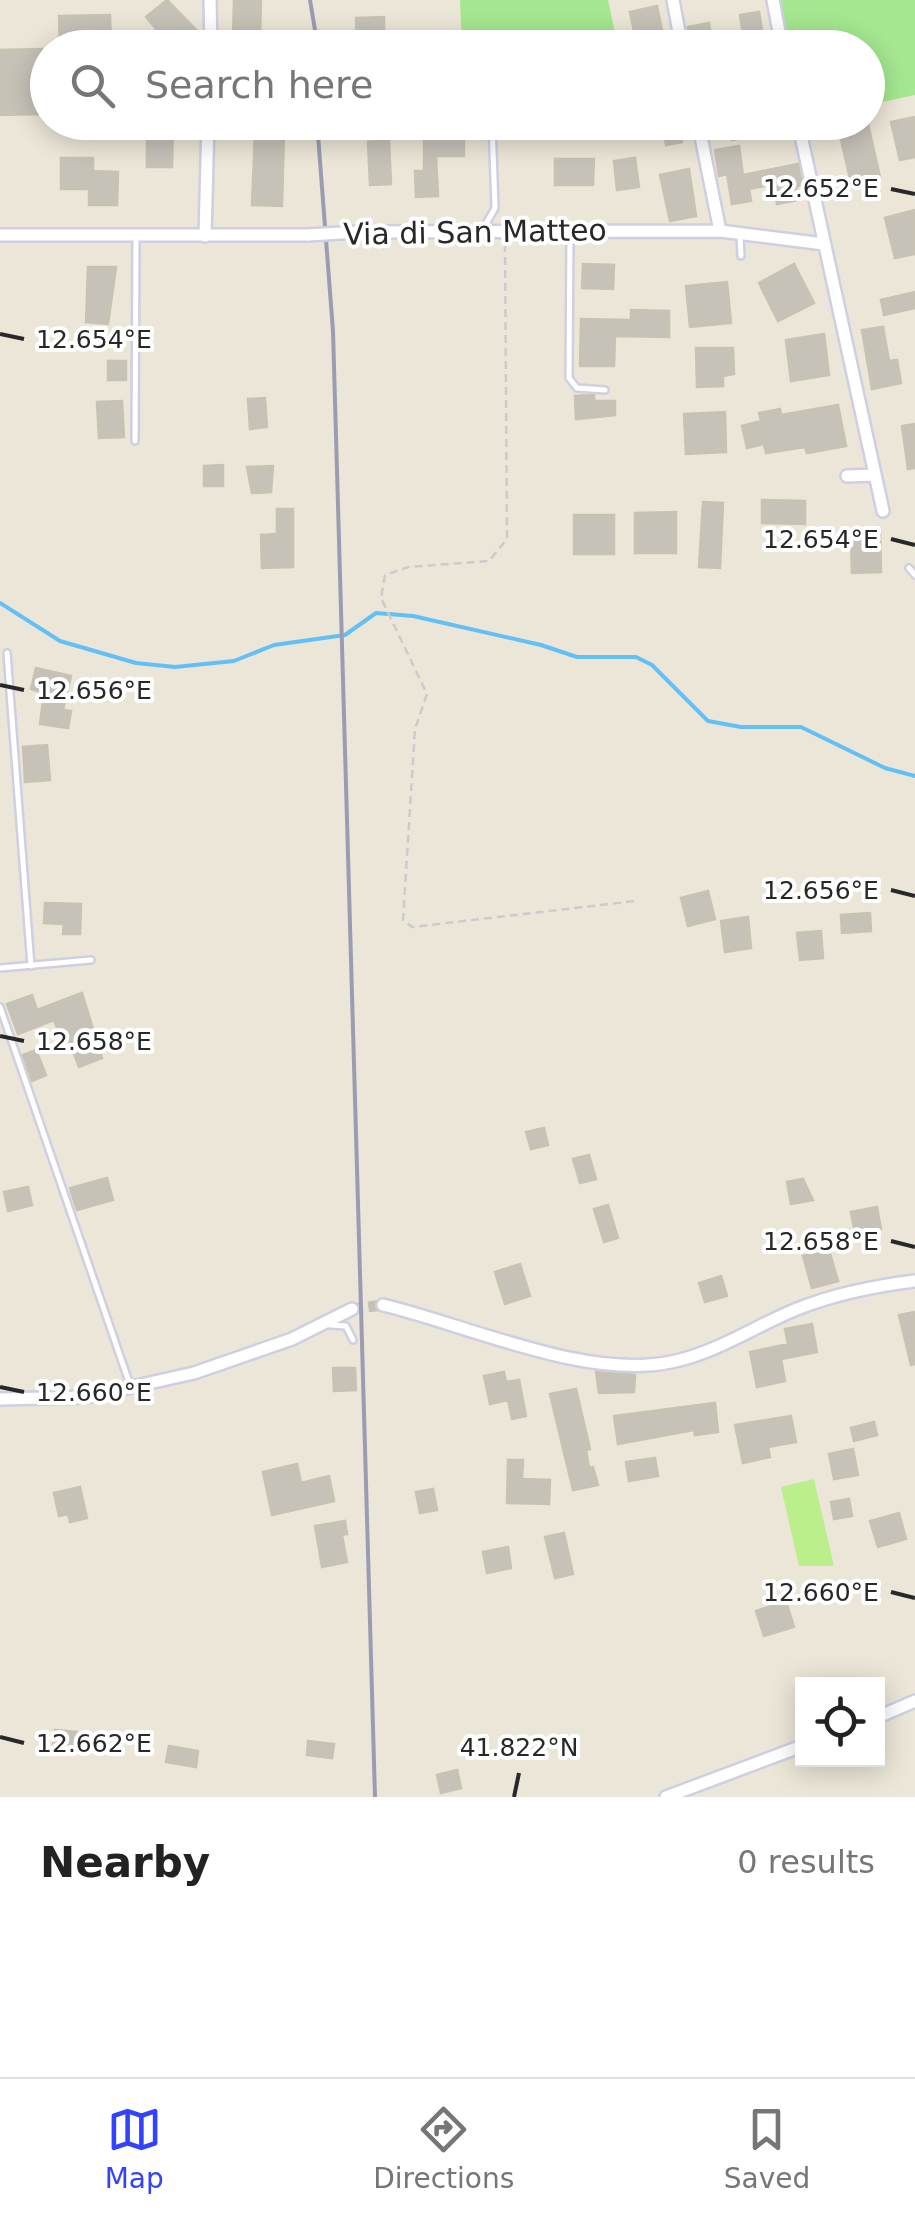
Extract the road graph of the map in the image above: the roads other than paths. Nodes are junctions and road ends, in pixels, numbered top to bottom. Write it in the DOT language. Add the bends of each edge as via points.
graph roads {
  1 [pos="210,0"];
  2 [pos="673,0"];
  3 [pos="772,0"];
  4 [pos="211,30"];
  5 [pos="679,30"];
  6 [pos="778,30"];
  7 [pos="207,140"];
  8 [pos="493,140"];
  9 [pos="702,140"];
  10 [pos="802,140"];
  11 [pos="482,231"];
  12 [pos="570,231"];
  13 [pos="720,231"];
  14 [pos="740,233"];
  15 [pos="0,235"];
  16 [pos="136,235"];
  17 [pos="204,236"];
  18 [pos="824,244"];
  19 [pos="741,256"];
  20 [pos="605,390"];
  21 [pos="135,441"];
  22 [pos="875,475"];
  23 [pos="847,476"];
  24 [pos="883,511"];
  25 [pos="909,568"];
  26 [pos="915,575"];
  27 [pos="6,653"];
  28 [pos="91,960"];
  29 [pos="31,966"];
  30 [pos="0,968"];
  31 [pos="0,1007"];
  32 [pos="915,1281"];
  33 [pos="382,1305"];
  34 [pos="352,1308"];
  35 [pos="317,1327"];
  36 [pos="354,1340"];
  37 [pos="131,1388"];
  38 [pos="0,1399"];
  39 [pos="915,1701"];
  40 [pos="885,1714"];
  41 [pos="795,1749"];
  42 [pos="666,1797"];
  1 -- 4 [label="street"];
  2 -- 5 [label="street"];
  3 -- 6 [label="street"];
  7 -- 17 [label="street"];
  8 -- 11 [label="lane" via="495,208"];
  9 -- 13 [label="street"];
  10 -- 18 [label="street"];
  11 -- 12 [label="street, Via di San Matteo"];
  11 -- 17 [label="street, Via di San Matteo, bridge"];
  12 -- 13 [label="street, Via di San Matteo"];
  12 -- 20 [label="lane" via="569,378 576,388"];
  13 -- 14 [label="street, Via di San Matteo"];
  14 -- 18 [label="street, Via di San Matteo"];
  14 -- 19 [label="lane"];
  15 -- 16 [label="street, Via di San Matteo"];
  16 -- 17 [label="street, Via di San Matteo"];
  16 -- 21 [label="lane"];
  18 -- 22 [label="street"];
  22 -- 23 [label="street"];
  22 -- 24 [label="street"];
  25 -- 26 [label="lane"];
  27 -- 29 [label="lane"];
  28 -- 29 [label="lane"];
  29 -- 30 [label="lane"];
  31 -- 37 [label="lane"];
  32 -- 33 [label="street" via="834,1296 709,1351 660,1364 524,1347"];
  34 -- 35 [label="street"];
  35 -- 36 [label="lane" via="346,1326"];
  35 -- 37 [label="street" via="206,1370"];
  37 -- 38 [label="street" via="77,1398"];
  39 -- 40 [label="street"];
  41 -- 42 [label="street"];
}
